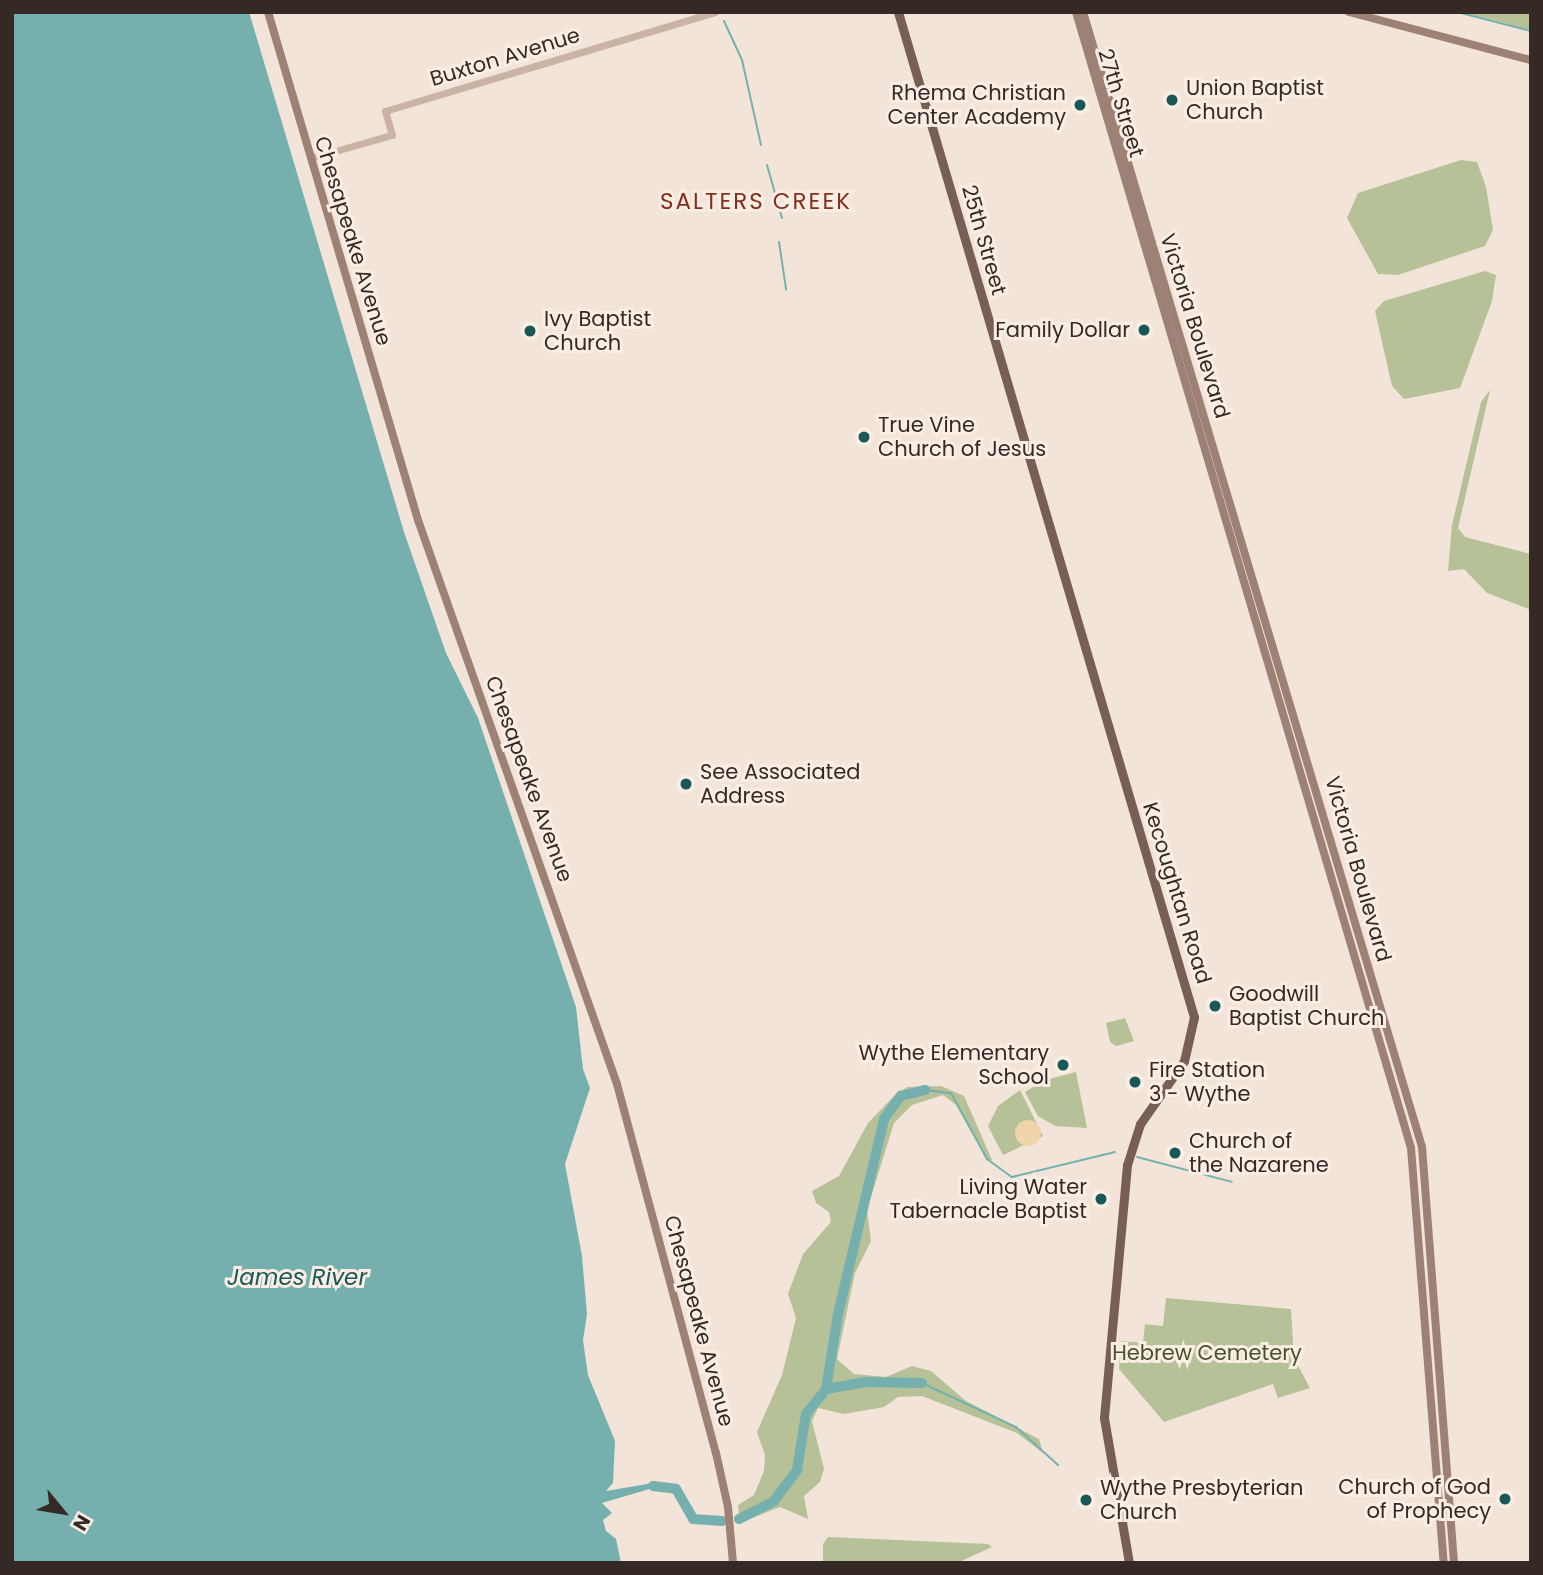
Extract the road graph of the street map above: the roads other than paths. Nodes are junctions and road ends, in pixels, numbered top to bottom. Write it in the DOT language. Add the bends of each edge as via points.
graph roads {
  1 [pos="268,12"];
  2 [pos="716,12"];
  3 [pos="898,12"];
  4 [pos="1076,12"];
  5 [pos="1083,12"];
  6 [pos="1349,12"];
  7 [pos="1531,60"];
  8 [pos="311,158"];
  9 [pos="1136,202"];
  10 [pos="1036,478"];
  11 [pos="733,1563"];
  12 [pos="1129,1563"];
  13 [pos="1444,1563"];
  14 [pos="1454,1563"];
  1 -- 8 [label="main road, Chesapeake Avenue"];
  2 -- 8 [label="street, Buxton Avenue" via="385,111 392,135"];
  3 -- 10 [label="main road, 25th Street"];
  4 -- 9 [label="main road, 27th Street"];
  5 -- 9 [label="main road, 27th Street"];
  6 -- 7 [label="main road"];
  8 -- 11 [label="main road, Chesapeake Avenue" via="422,531 617,1084 716,1453 728,1507"];
  9 -- 13 [label="main road, Victoria Boulevard" via="1411,1148"];
  9 -- 14 [label="main road, Victoria Boulevard" via="1422,1147"];
  10 -- 12 [label="main road, Kecoughtan Road" via="1194,1017 1184,1061 1140,1124 1127,1165 1104,1418"];
}
